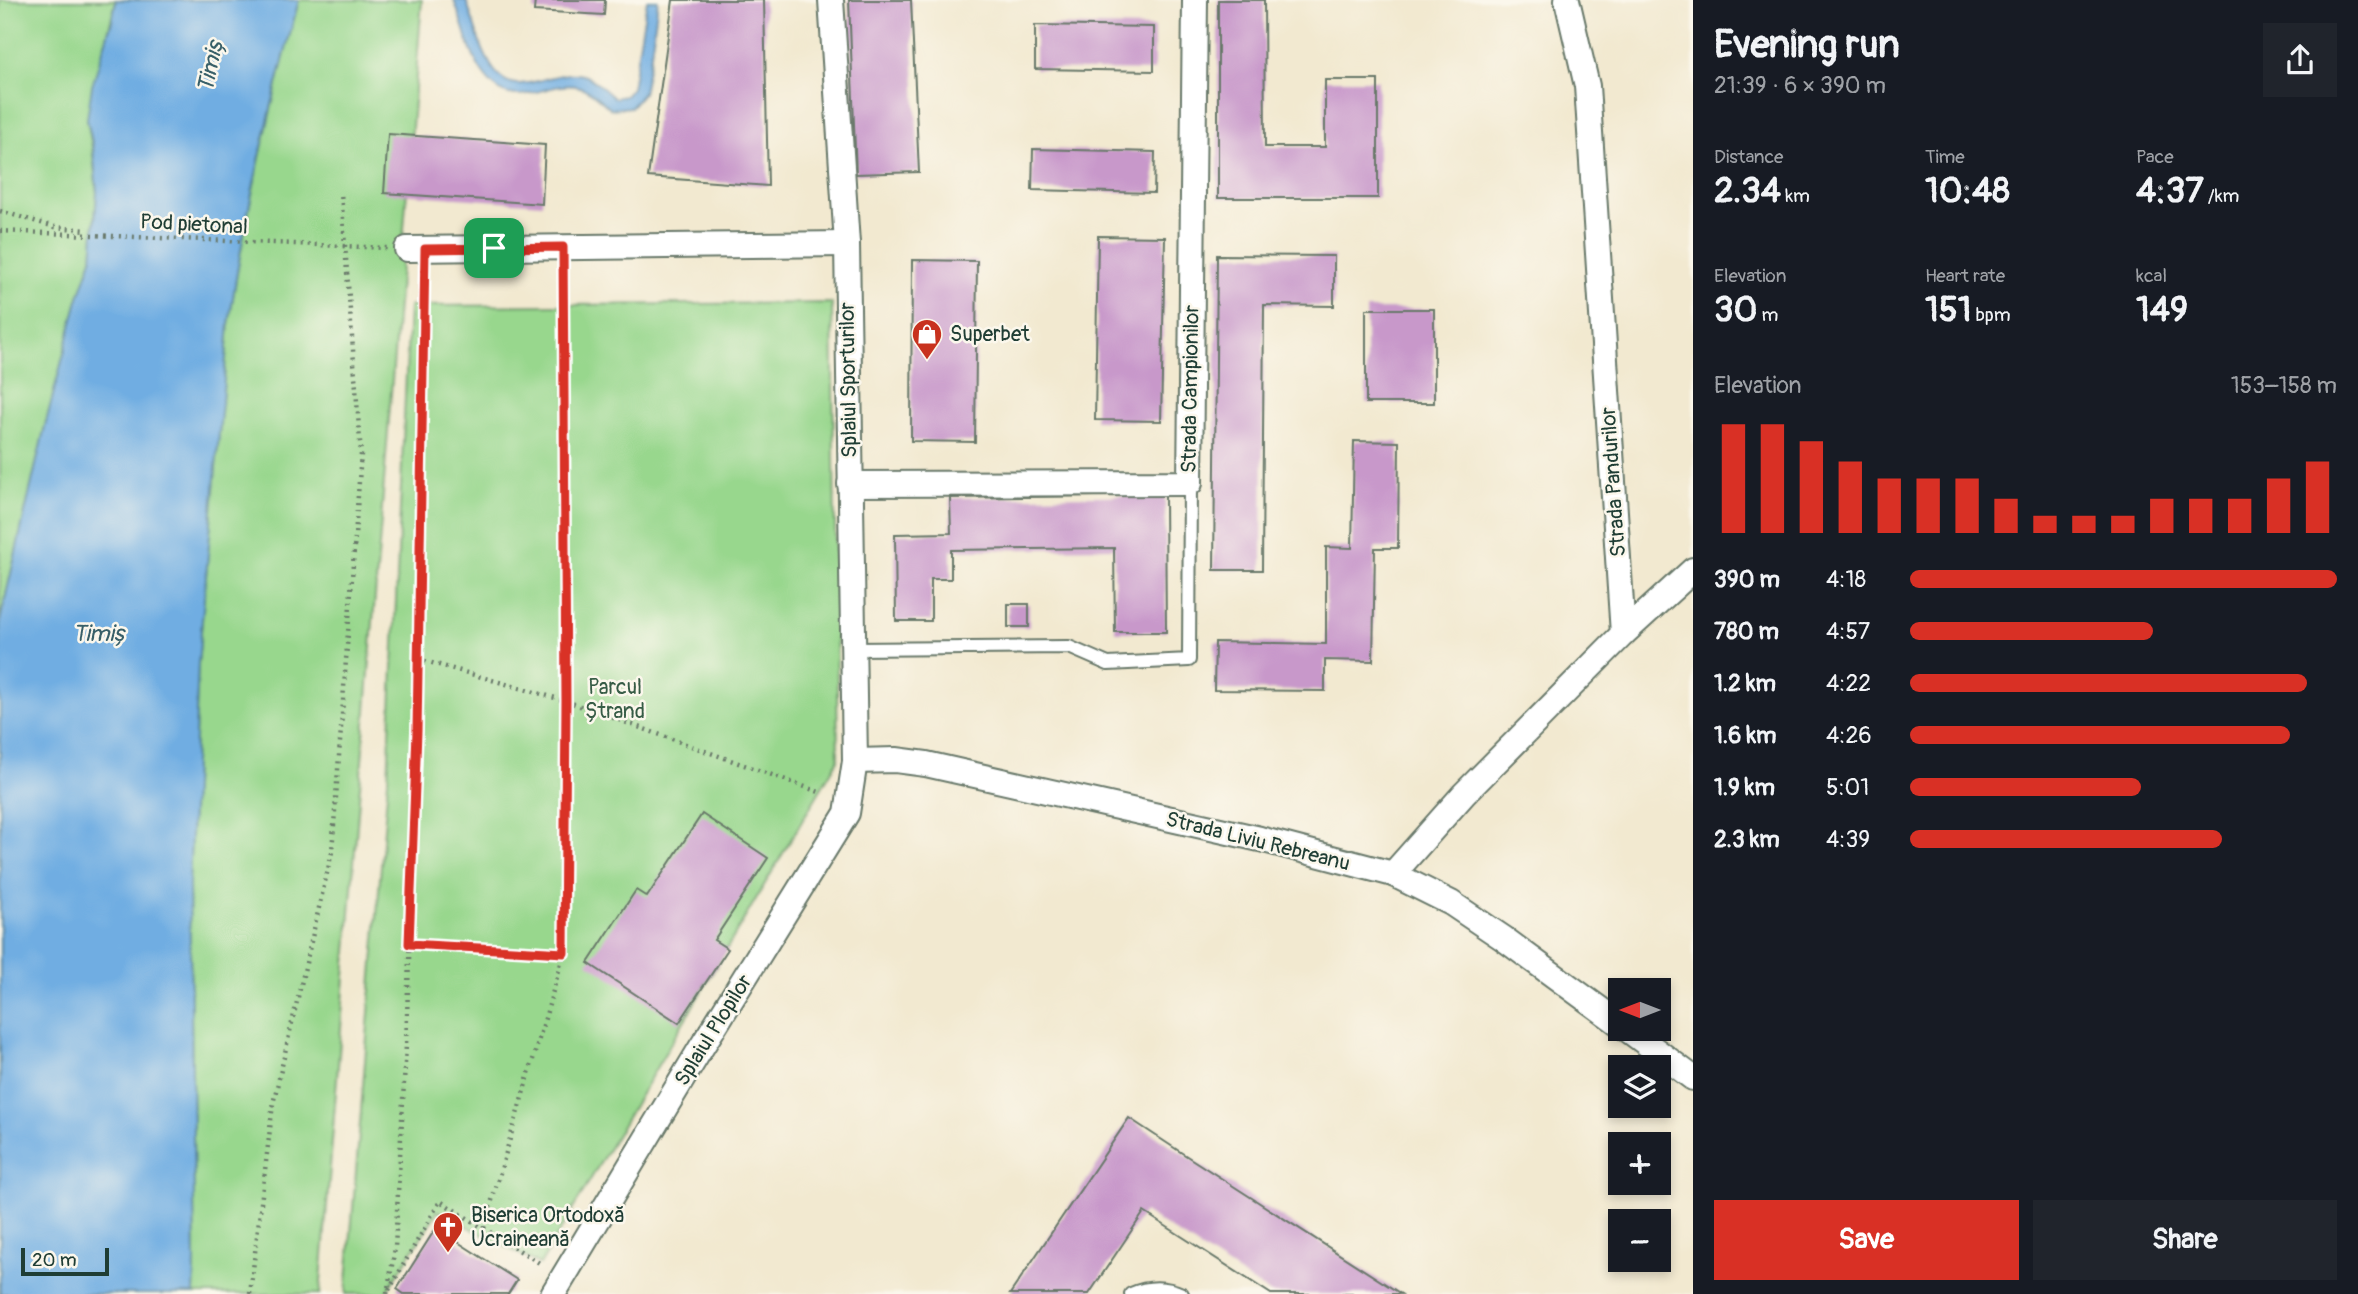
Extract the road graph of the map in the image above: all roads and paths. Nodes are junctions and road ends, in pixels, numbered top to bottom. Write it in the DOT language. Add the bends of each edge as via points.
graph roads {
  1 [pos="831,0"];
  2 [pos="1195,0"];
  3 [pos="1567,0"];
  4 [pos="341,193"];
  5 [pos="0,211"];
  6 [pos="87,230"];
  7 [pos="0,231"];
  8 [pos="846,244"];
  9 [pos="563,247"];
  10 [pos="407,249"];
  11 [pos="1190,483"];
  12 [pos="850,484"];
  13 [pos="1693,570"];
  14 [pos="1623,634"];
  15 [pos="852,649"];
  16 [pos="418,659"];
  17 [pos="566,701"];
  18 [pos="855,761"];
  19 [pos="822,793"];
  20 [pos="1393,874"];
  21 [pos="409,944"];
  22 [pos="564,953"];
  23 [pos="1608,1015"];
  24 [pos="1643,1041"];
  25 [pos="1693,1078"];
  26 [pos="484,1228"];
  27 [pos="548,1269"];
  28 [pos="250,1294"];
  29 [pos="388,1294"];
  30 [pos="553,1294"];
  31 [pos="1131,1294"];
  32 [pos="1182,1294"];
  1 -- 8 [label="street, Splaiul Sporturilor"];
  2 -- 11 [label="street, Strada Campionilor"];
  3 -- 14 [label="street, Strada Pandurilor" via="1587,86"];
  4 -- 28 [label="path" via="361,454 332,852 273,1104"];
  5 -- 6 [label="path" via="55,227"];
  7 -- 10 [label="path, Pod pietonal, bridge"];
  8 -- 9 [label="street"];
  8 -- 12 [label="street, Splaiul Sporturilor"];
  9 -- 10 [label="street"];
  9 -- 17 [label="path"];
  10 -- 16 [label="path"];
  11 -- 12 [label="street, Strada Campionilor"];
  11 -- 15 [label="lane" via="1189,660 1108,664 1069,647"];
  12 -- 15 [label="street, Splaiul Sporturilor"];
  13 -- 14 [label="street"];
  14 -- 20 [label="street" via="1464,794"];
  15 -- 18 [label="street, Splaiul Sporturilor"];
  16 -- 17 [label="path"];
  16 -- 21 [label="path"];
  17 -- 19 [label="path"];
  17 -- 22 [label="path"];
  18 -- 20 [label="street, Strada Liviu Rebreanu" via="926,764 1260,839"];
  18 -- 30 [label="street, Splaiul Plopilor" via="847,813"];
  20 -- 23 [label="street, Strada Liviu Rebreanu" via="1451,903"];
  21 -- 22 [label="path"];
  21 -- 29 [label="path" via="395,1248"];
  22 -- 26 [label="path"];
  24 -- 25 [label="street"];
  26 -- 27 [label="path"];
  26 -- 29 [label="path" via="440,1201"];
  31 -- 32 [label="lane" via="1153,1287"];
}
